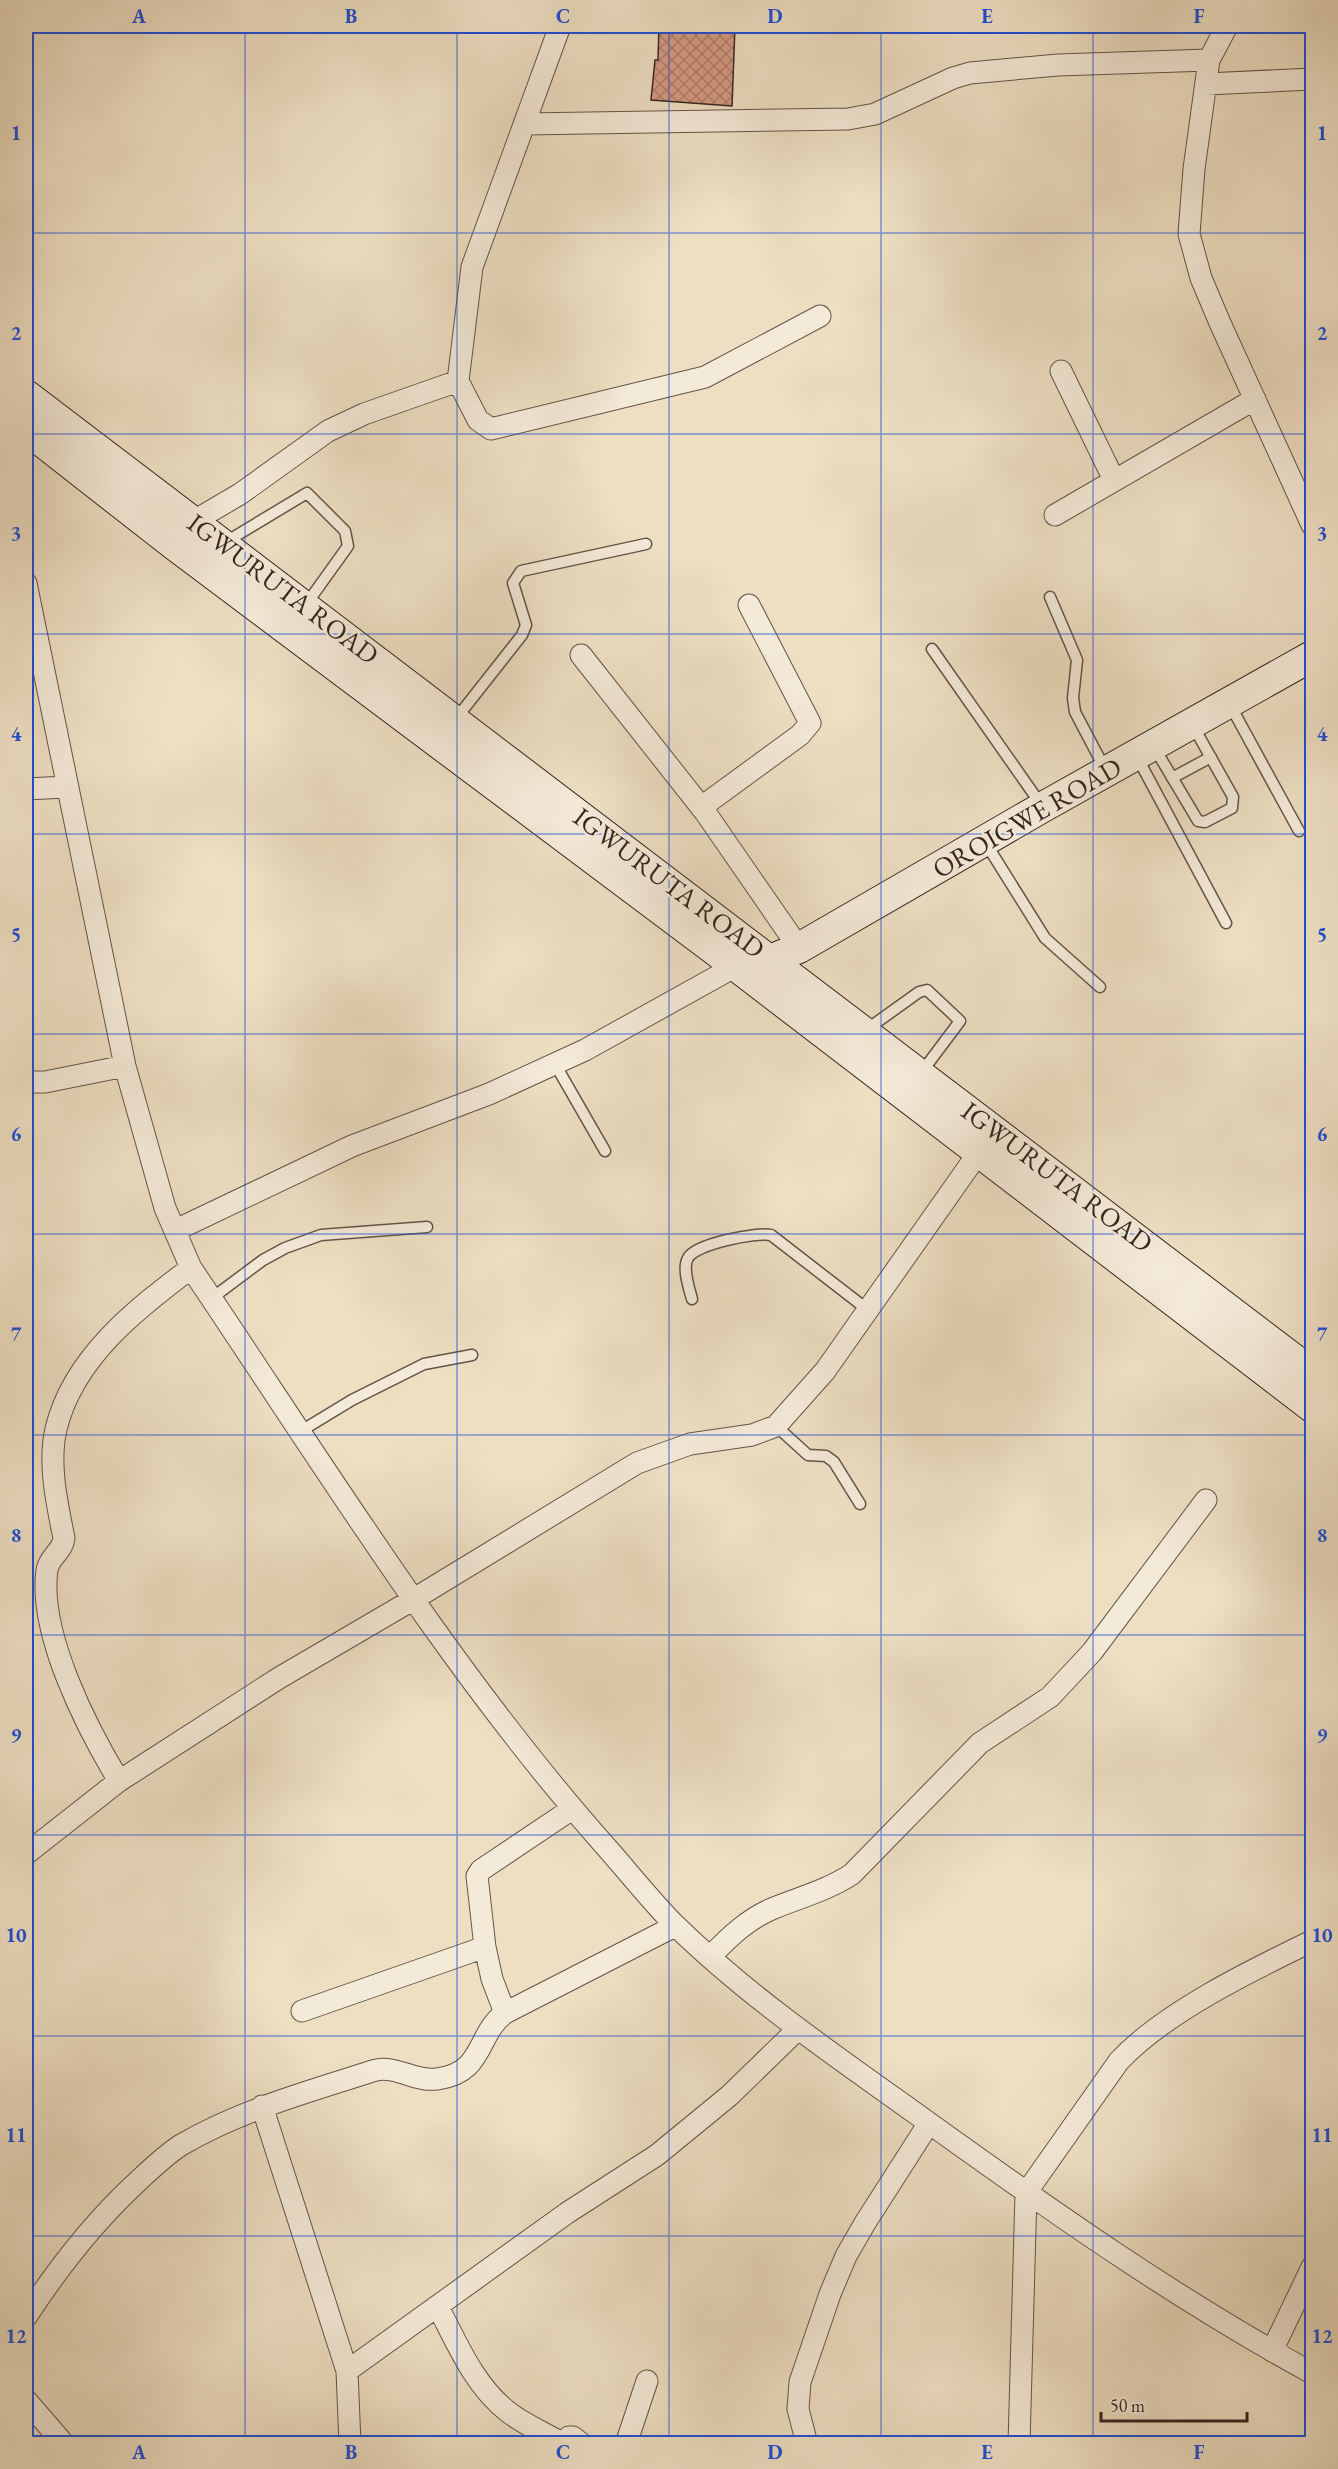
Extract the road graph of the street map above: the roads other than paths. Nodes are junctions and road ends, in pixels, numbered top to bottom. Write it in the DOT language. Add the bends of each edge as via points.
graph roads {
  1 [pos="560,26"];
  2 [pos="1227,26"];
  3 [pos="1209,60"];
  4 [pos="1312,79"];
  5 [pos="1206,84"];
  6 [pos="524,124"];
  7 [pos="820,316"];
  8 [pos="1060,371"];
  9 [pos="458,381"];
  10 [pos="26,395"];
  11 [pos="1255,399"];
  12 [pos="26,429"];
  13 [pos="1114,480"];
  14 [pos="1055,515"];
  15 [pos="194,521"];
  16 [pos="1312,525"];
  17 [pos="223,543"];
  18 [pos="646,544"];
  19 [pos="26,583"];
  20 [pos="1050,597"];
  21 [pos="749,605"];
  22 [pos="305,606"];
  23 [pos="932,649"];
  24 [pos="581,655"];
  25 [pos="1312,656"];
  26 [pos="1229,703"];
  27 [pos="455,720"];
  28 [pos="1192,724"];
  29 [pos="1145,750"];
  30 [pos="1211,757"];
  31 [pos="1106,772"];
  32 [pos="1172,778"];
  33 [pos="66,787"];
  34 [pos="26,789"];
  35 [pos="1043,807"];
  36 [pos="705,812"];
  37 [pos="1299,831"];
  38 [pos="985,842"];
  39 [pos="1226,923"];
  40 [pos="799,948"];
  41 [pos="770,960"];
  42 [pos="736,966"];
  43 [pos="1100,987"];
  44 [pos="864,1031"];
  45 [pos="555,1064"];
  46 [pos="125,1066"];
  47 [pos="920,1074"];
  48 [pos="26,1082"];
  49 [pos="604,1151"];
  50 [pos="979,1152"];
  51 [pos="427,1227"];
  52 [pos="176,1230"];
  53 [pos="191,1268"];
  54 [pos="212,1298"];
  55 [pos="692,1299"];
  56 [pos="868,1310"];
  57 [pos="472,1354"];
  58 [pos="1312,1373"];
  59 [pos="1312,1407"];
  60 [pos="776,1426"];
  61 [pos="301,1431"];
  62 [pos="1206,1500"];
  63 [pos="860,1504"];
  64 [pos="414,1599"];
  65 [pos="119,1781"];
  66 [pos="572,1809"];
  67 [pos="26,1854"];
  68 [pos="675,1926"];
  69 [pos="1312,1941"];
  70 [pos="485,1947"];
  71 [pos="711,1956"];
  72 [pos="302,2011"];
  73 [pos="505,2013"];
  74 [pos="798,2029"];
  75 [pos="262,2106"];
  76 [pos="929,2123"];
  77 [pos="1026,2193"];
  78 [pos="1312,2267"];
  79 [pos="438,2307"];
  80 [pos="26,2317"];
  81 [pos="1272,2351"];
  82 [pos="347,2371"];
  83 [pos="1312,2373"];
  84 [pos="647,2381"];
  85 [pos="26,2400"];
  86 [pos="64,2444"];
  87 [pos="351,2444"];
  88 [pos="565,2444"];
  89 [pos="582,2444"];
  90 [pos="626,2444"];
  91 [pos="807,2444"];
  92 [pos="1019,2444"];
  1 -- 6 [label="street"];
  2 -- 3 [label="street"];
  3 -- 5 [label="street"];
  3 -- 6 [label="street" via="1059,65 970,73 875,114 848,119"];
  4 -- 5 [label="street"];
  5 -- 11 [label="street" via="1189,234 1201,278"];
  6 -- 9 [label="street" via="472,267"];
  7 -- 9 [label="street" via="705,377 491,429 478,420"];
  8 -- 13 [label="street"];
  9 -- 15 [label="street" via="328,431 240,494"];
  10 -- 15 [label="main road, IGWURUTA ROAD"];
  11 -- 13 [label="street"];
  11 -- 16 [label="street"];
  12 -- 42 [label="main road, IGWURUTA ROAD" via="173,544"];
  13 -- 14 [label="street"];
  15 -- 17 [label="main road, IGWURUTA ROAD"];
  17 -- 22 [label="main road, IGWURUTA ROAD"];
  17 -- 22 [label="lane" via="306,493 345,531 348,546"];
  18 -- 27 [label="lane" via="521,571 513,583 526,625 522,635"];
  19 -- 33 [label="street"];
  20 -- 31 [label="lane" via="1077,660 1075,712"];
  21 -- 36 [label="street" via="810,723 800,735 707,803"];
  22 -- 27 [label="main road, IGWURUTA ROAD"];
  23 -- 35 [label="lane"];
  24 -- 36 [label="street"];
  25 -- 26 [label="main road, OROIGWE ROAD"];
  26 -- 28 [label="main road, OROIGWE ROAD"];
  26 -- 37 [label="lane"];
  27 -- 41 [label="main road, IGWURUTA ROAD"];
  28 -- 29 [label="main road, OROIGWE ROAD"];
  28 -- 30 [label="lane"];
  29 -- 31 [label="main road, OROIGWE ROAD"];
  29 -- 32 [label="lane"];
  29 -- 39 [label="lane"];
  30 -- 32 [label="lane"];
  30 -- 32 [label="lane" via="1234,802 1232,808 1205,822 1198,821"];
  31 -- 35 [label="main road, OROIGWE ROAD"];
  33 -- 34 [label="street"];
  33 -- 46 [label="street"];
  35 -- 38 [label="main road, OROIGWE ROAD"];
  36 -- 40 [label="street"];
  38 -- 40 [label="main road, OROIGWE ROAD"];
  38 -- 43 [label="lane" via="1045,938"];
  40 -- 41 [label="main road, OROIGWE ROAD"];
  41 -- 42 [label="main road, OROIGWE ROAD"];
  41 -- 44 [label="main road, IGWURUTA ROAD"];
  42 -- 45 [label="street"];
  42 -- 50 [label="main road, IGWURUTA ROAD"];
  44 -- 47 [label="main road, IGWURUTA ROAD"];
  44 -- 47 [label="lane" via="927,990 960,1021"];
  45 -- 49 [label="lane"];
  45 -- 52 [label="street" via="489,1094 352,1146"];
  46 -- 48 [label="street" via="45,1082"];
  46 -- 52 [label="street" via="151,1164"];
  47 -- 58 [label="main road, IGWURUTA ROAD"];
  50 -- 56 [label="street"];
  50 -- 59 [label="main road, IGWURUTA ROAD"];
  51 -- 54 [label="lane" via="321,1235 263,1260"];
  52 -- 53 [label="street"];
  53 -- 54 [label="street"];
  53 -- 65 [label="street" via="114,1330 84,1370 64,1406 56,1431 53,1460 64,1544 49,1562 47,1604 73,1696"];
  54 -- 61 [label="street"];
  55 -- 56 [label="lane" via="686,1259 694,1250 759,1233 771,1235"];
  56 -- 60 [label="street" via="825,1371"];
  57 -- 61 [label="lane" via="424,1364"];
  60 -- 63 [label="lane" via="808,1455 826,1456 834,1462"];
  60 -- 64 [label="street" via="752,1435 690,1444 637,1463"];
  61 -- 64 [label="street"];
  62 -- 71 [label="street" via="1092,1652 1050,1697 980,1743 852,1874 753,1919"];
  64 -- 65 [label="street" via="279,1678"];
  64 -- 66 [label="street" via="502,1722"];
  65 -- 67 [label="street"];
  66 -- 68 [label="street"];
  66 -- 70 [label="street" via="477,1876"];
  68 -- 71 [label="street"];
  68 -- 73 [label="street"];
  69 -- 77 [label="street" via="1203,1999 1131,2048"];
  70 -- 72 [label="street"];
  70 -- 73 [label="street"];
  71 -- 74 [label="street"];
  73 -- 75 [label="street" via="496,2020 470,2064 454,2075 435,2079 385,2069"];
  74 -- 76 [label="street"];
  74 -- 79 [label="street" via="729,2096 657,2155 567,2212"];
  75 -- 80 [label="street" via="164,2157 101,2217 63,2261"];
  75 -- 82 [label="street"];
  76 -- 77 [label="street"];
  76 -- 91 [label="street" via="865,2223 830,2294 800,2382 798,2409"];
  77 -- 81 [label="street" via="1159,2282"];
  77 -- 92 [label="street"];
  78 -- 81 [label="street"];
  79 -- 82 [label="street"];
  79 -- 88 [label="street" via="492,2397 508,2412"];
  81 -- 83 [label="street"];
  82 -- 87 [label="street"];
  84 -- 90 [label="street"];
  85 -- 86 [label="street"];
  88 -- 89 [label="street" via="569,2437"];
}
